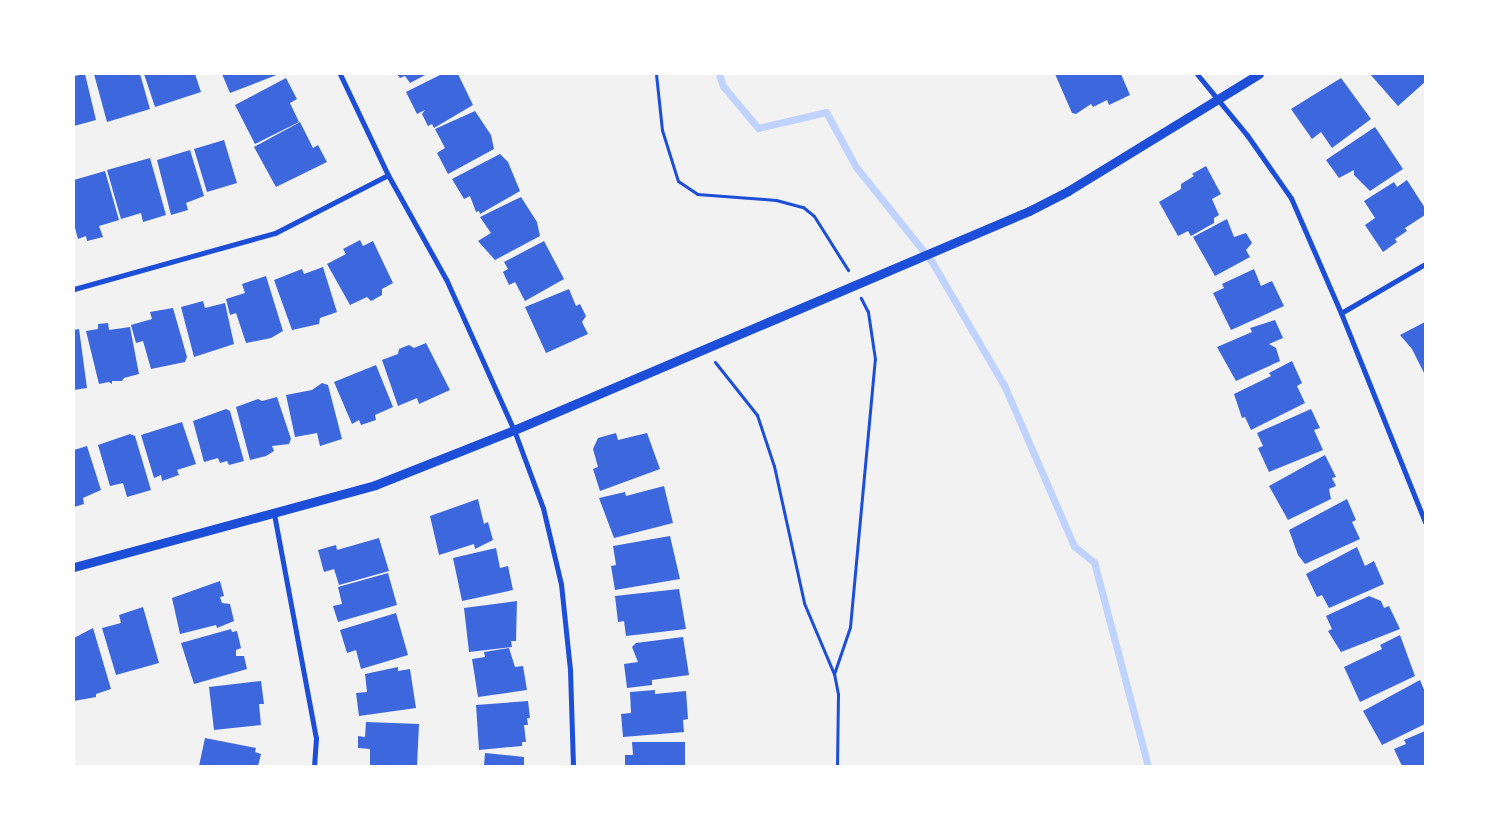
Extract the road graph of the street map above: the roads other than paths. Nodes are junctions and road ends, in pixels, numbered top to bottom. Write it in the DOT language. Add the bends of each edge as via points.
graph roads {
  1 [pos="340,74"];
  2 [pos="1196,74"];
  3 [pos="1259,74"];
  4 [pos="1218,100"];
  5 [pos="388,175"];
  6 [pos="1425,264"];
  7 [pos="74,289"];
  8 [pos="1341,313"];
  9 [pos="514,430"];
  10 [pos="274,514"];
  11 [pos="1425,522"];
  12 [pos="74,568"];
  13 [pos="314,766"];
  14 [pos="573,766"];
  1 -- 5 [label="street"];
  2 -- 4 [label="street"];
  3 -- 4 [label="street"];
  4 -- 8 [label="street" via="1291,198"];
  4 -- 9 [label="street" via="1068,191 1029,211"];
  5 -- 7 [label="street" via="275,233"];
  5 -- 9 [label="street" via="446,279"];
  6 -- 8 [label="street"];
  8 -- 11 [label="street"];
  9 -- 10 [label="street" via="375,485"];
  9 -- 14 [label="street" via="543,508 561,584 570,670"];
  10 -- 12 [label="street"];
  10 -- 13 [label="street" via="314,719"];
}
